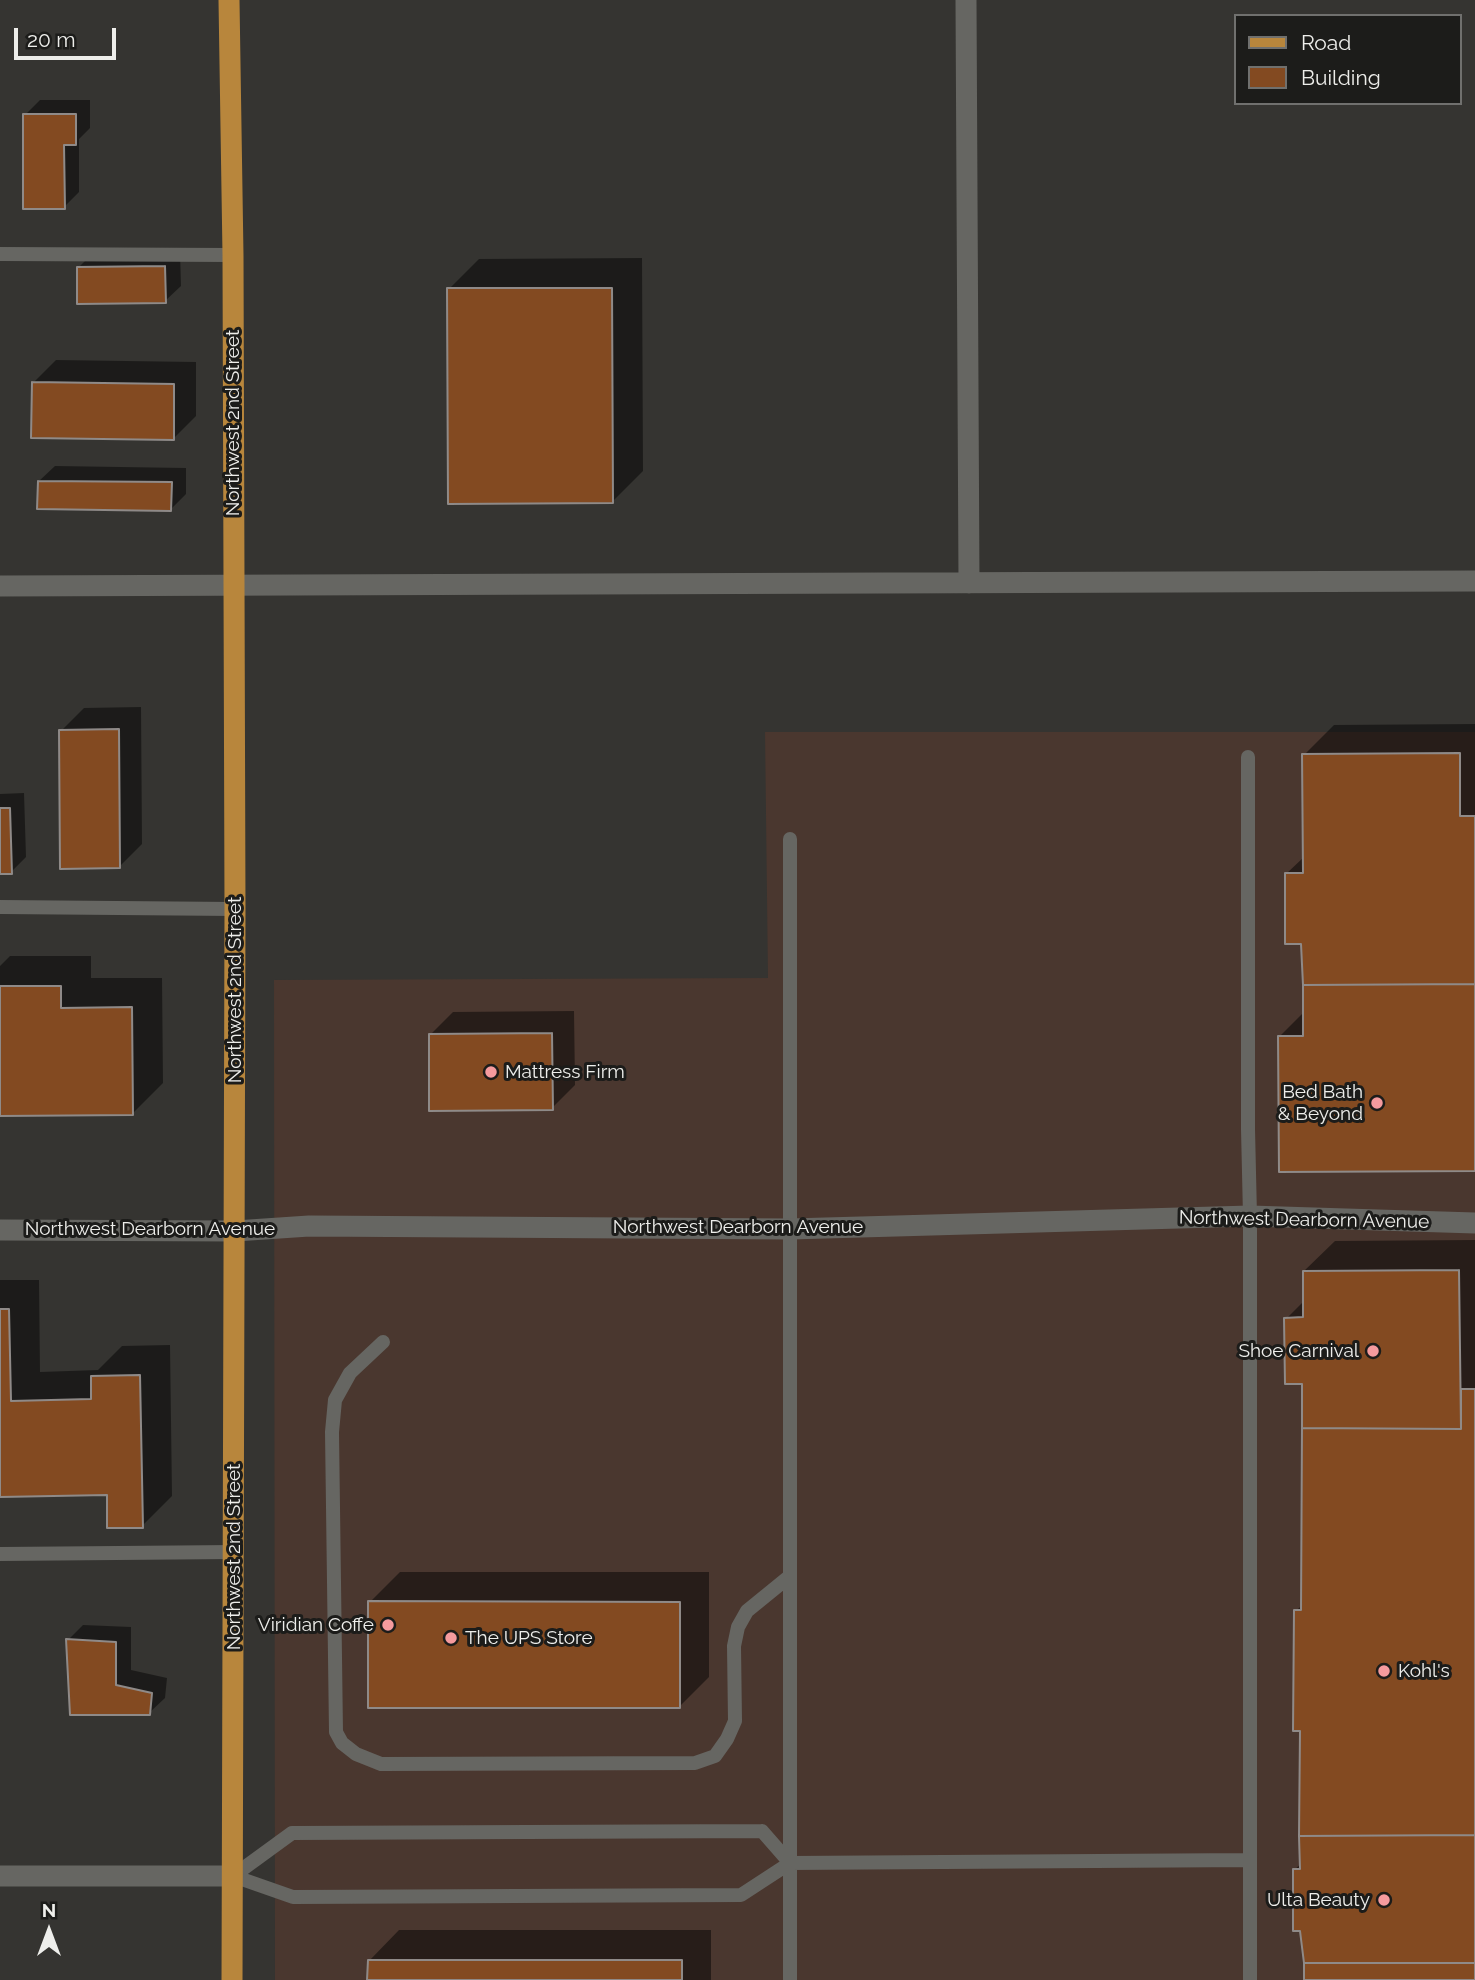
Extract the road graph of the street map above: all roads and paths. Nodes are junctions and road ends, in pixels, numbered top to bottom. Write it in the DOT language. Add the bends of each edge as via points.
graph roads {
  1 [pos="229,0"];
  2 [pos="966,0"];
  3 [pos="0,254"];
  4 [pos="233,255"];
  5 [pos="1475,581"];
  6 [pos="969,583"];
  7 [pos="0,586"];
  8 [pos="233,586"];
  9 [pos="1248,757"];
  10 [pos="790,839"];
  11 [pos="0,907"];
  12 [pos="235,909"];
  13 [pos="1250,1216"];
  14 [pos="1475,1223"];
  15 [pos="790,1229"];
  16 [pos="0,1230"];
  17 [pos="235,1231"];
  18 [pos="383,1342"];
  19 [pos="234,1552"];
  20 [pos="0,1554"];
  21 [pos="790,1576"];
  22 [pos="1250,1860"];
  23 [pos="790,1863"];
  24 [pos="0,1876"];
  25 [pos="233,1876"];
  26 [pos="232,1980"];
  27 [pos="790,1980"];
  28 [pos="1250,1980"];
  1 -- 4 [label="main road, Northwest 2nd Street"];
  2 -- 6 [label="street"];
  3 -- 4 [label="lane"];
  4 -- 8 [label="main road, Northwest 2nd Street"];
  5 -- 6 [label="street"];
  6 -- 8 [label="street"];
  7 -- 8 [label="street"];
  8 -- 12 [label="main road, Northwest 2nd Street"];
  9 -- 13 [label="lane"];
  10 -- 15 [label="lane"];
  11 -- 12 [label="lane"];
  12 -- 17 [label="main road, Northwest 2nd Street"];
  13 -- 14 [label="street, Northwest Dearborn Avenue"];
  13 -- 15 [label="street, Northwest Dearborn Avenue"];
  13 -- 22 [label="lane"];
  15 -- 17 [label="street, Northwest Dearborn Avenue" via="309,1226"];
  15 -- 21 [label="lane"];
  16 -- 17 [label="street, Northwest Dearborn Avenue"];
  17 -- 19 [label="main road, Northwest 2nd Street"];
  18 -- 21 [label="lane" via="350,1373 335,1400 332,1432 336,1732 356,1754 381,1764 695,1763 715,1756 735,1721 738,1627 747,1611"];
  19 -- 20 [label="lane"];
  19 -- 25 [label="main road, Northwest 2nd Street"];
  21 -- 23 [label="lane"];
  22 -- 23 [label="lane"];
  22 -- 28 [label="lane"];
  23 -- 25 [label="lane" via="741,1895 293,1897"];
  23 -- 25 [label="lane" via="762,1831 292,1833"];
  23 -- 27 [label="lane"];
  24 -- 25 [label="street"];
  25 -- 26 [label="main road, Northwest 2nd Street"];
}
